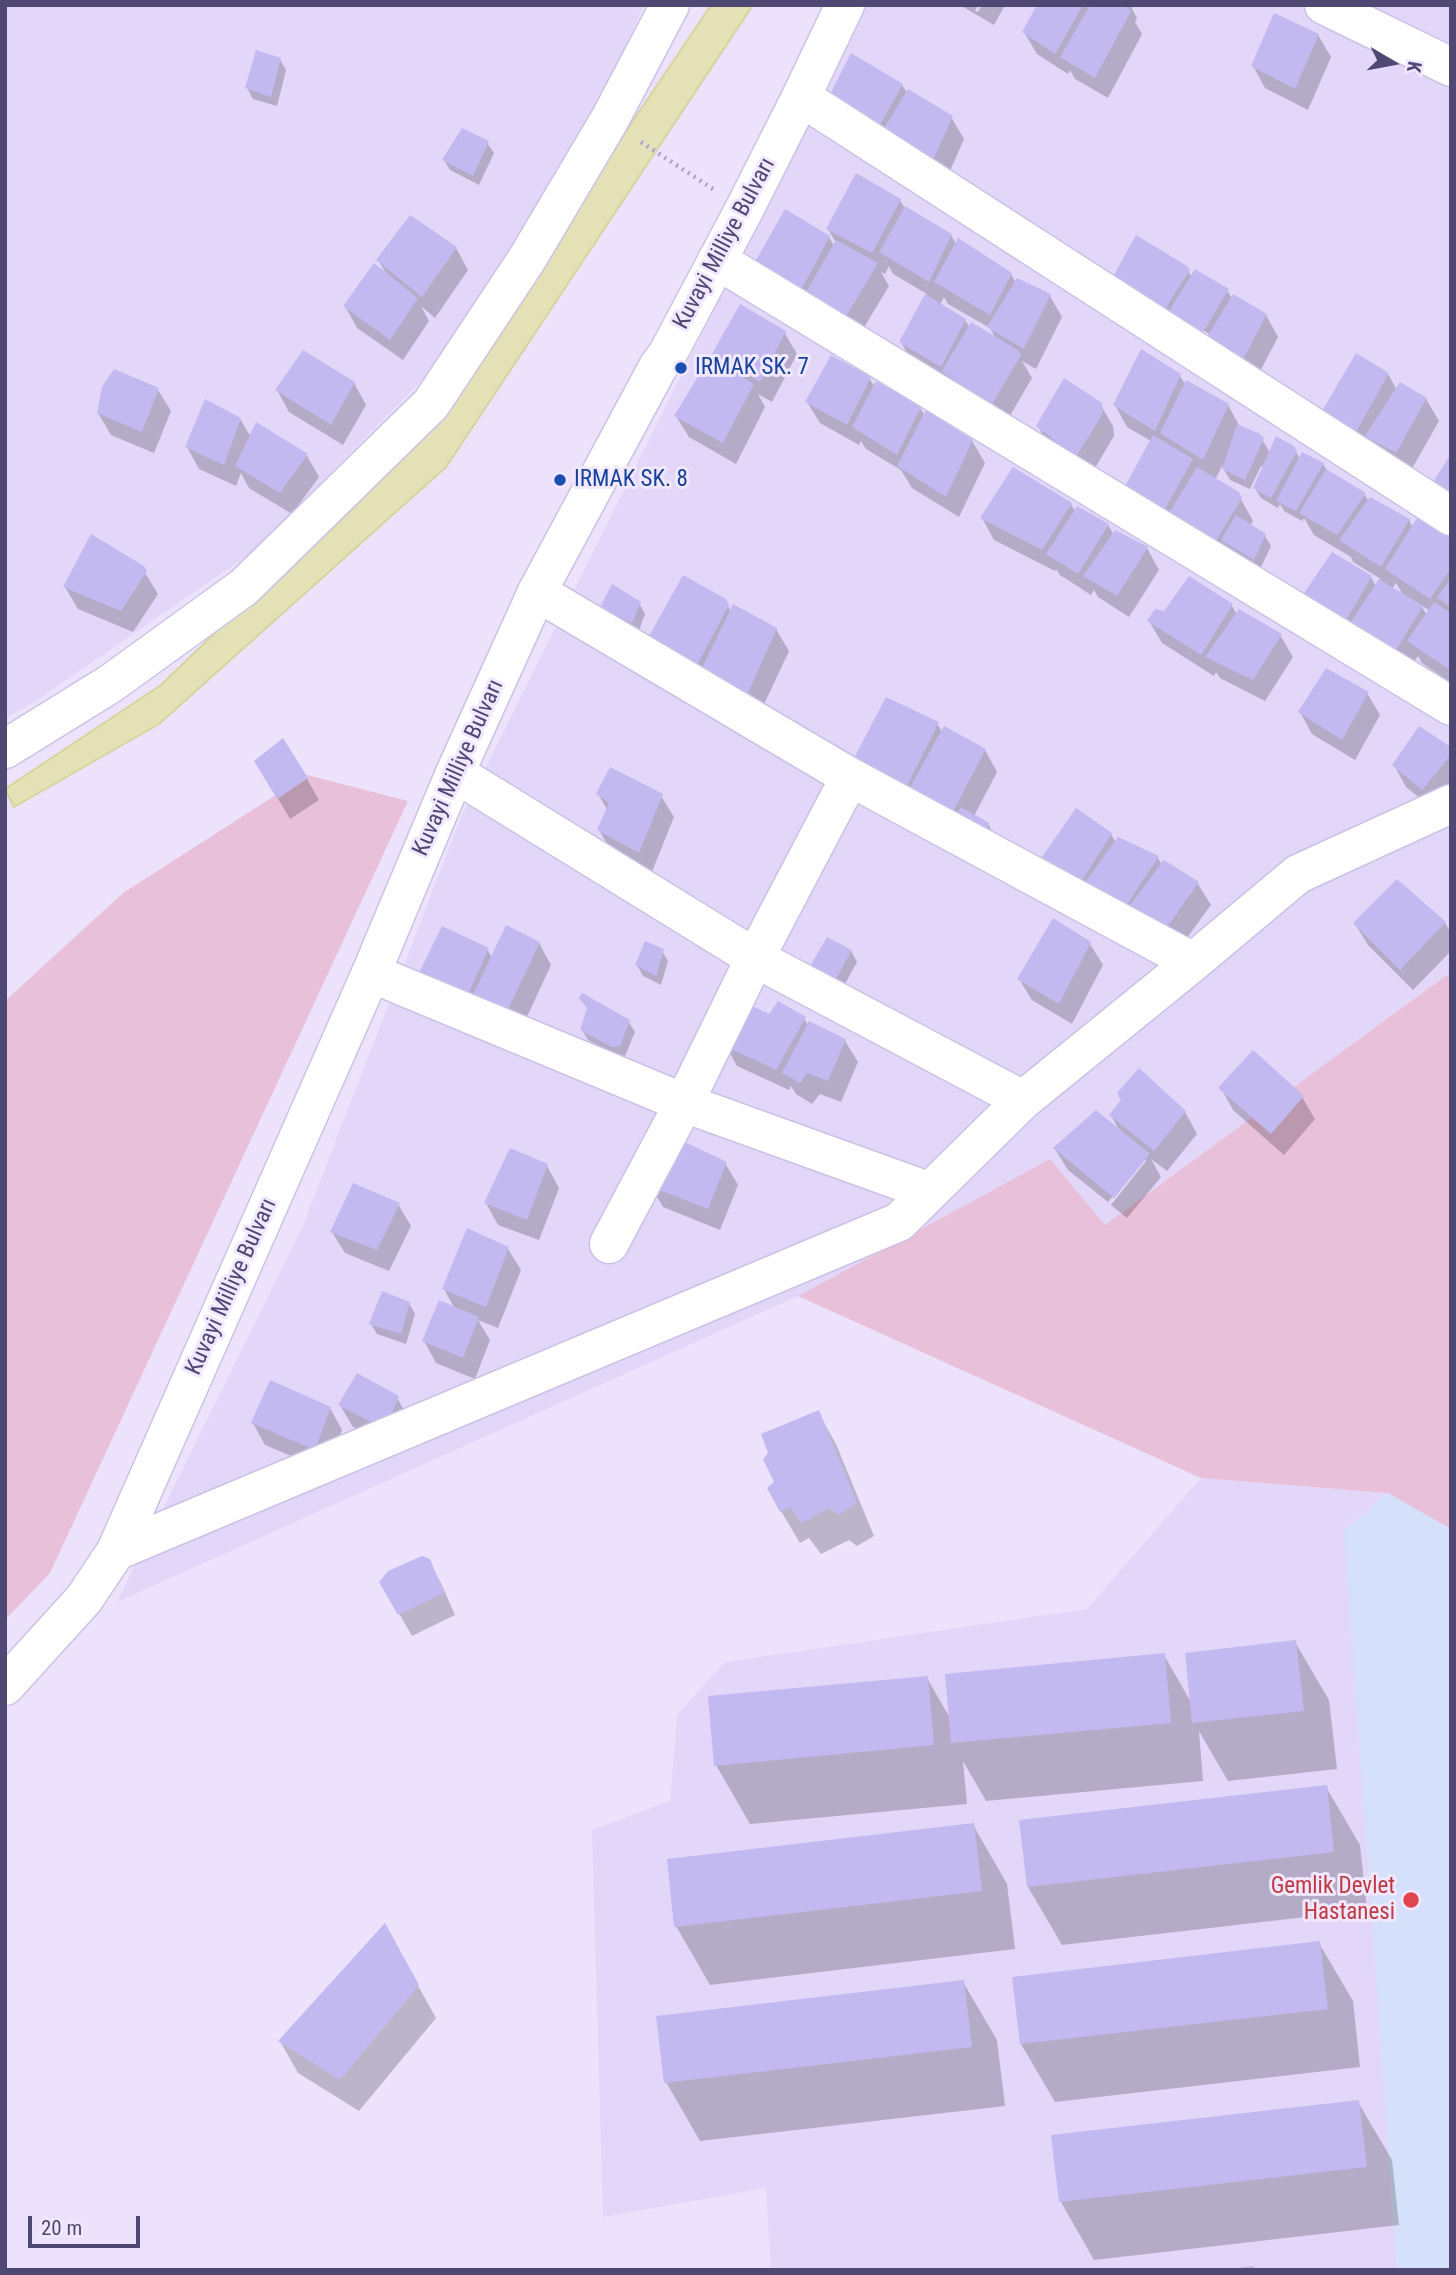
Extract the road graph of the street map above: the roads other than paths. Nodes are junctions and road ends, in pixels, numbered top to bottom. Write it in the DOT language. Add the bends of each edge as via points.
graph roads {
  1 [pos="670,5"];
  2 [pos="845,5"];
  3 [pos="1324,5"];
  4 [pos="1451,67"];
  5 [pos="801,97"];
  6 [pos="717,260"];
  7 [pos="1451,516"];
  8 [pos="537,592"];
  9 [pos="1451,706"];
  10 [pos="5,749"];
  11 [pos="455,773"];
  12 [pos="850,777"];
  13 [pos="1451,804"];
  14 [pos="755,958"];
  15 [pos="1194,962"];
  16 [pos="371,973"];
  17 [pos="1023,1100"];
  18 [pos="684,1104"];
  19 [pos="928,1191"];
  20 [pos="609,1244"];
  21 [pos="116,1551"];
  22 [pos="5,1686"];
  1 -- 10 [label="street" via="610,119 527,258 431,404 244,587 110,684"];
  2 -- 5 [label="street, Kuvayi Milliye Bulvarı"];
  3 -- 4 [label="street"];
  5 -- 6 [label="street, Kuvayi Milliye Bulvarı"];
  5 -- 7 [label="street"];
  6 -- 8 [label="street, Kuvayi Milliye Bulvarı"];
  6 -- 9 [label="street"];
  8 -- 11 [label="street, Kuvayi Milliye Bulvarı"];
  8 -- 12 [label="street"];
  11 -- 14 [label="street"];
  11 -- 16 [label="street, Kuvayi Milliye Bulvarı"];
  12 -- 14 [label="street"];
  12 -- 15 [label="street"];
  13 -- 15 [label="street" via="1298,874"];
  14 -- 17 [label="street"];
  14 -- 18 [label="street"];
  15 -- 17 [label="street"];
  16 -- 18 [label="street"];
  16 -- 21 [label="street, Kuvayi Milliye Bulvarı"];
  17 -- 19 [label="street"];
  18 -- 19 [label="street"];
  18 -- 20 [label="street"];
  19 -- 21 [label="street" via="899,1222"];
  21 -- 22 [label="street, Kuvayi Milliye Bulvarı" via="84,1599"];
}
